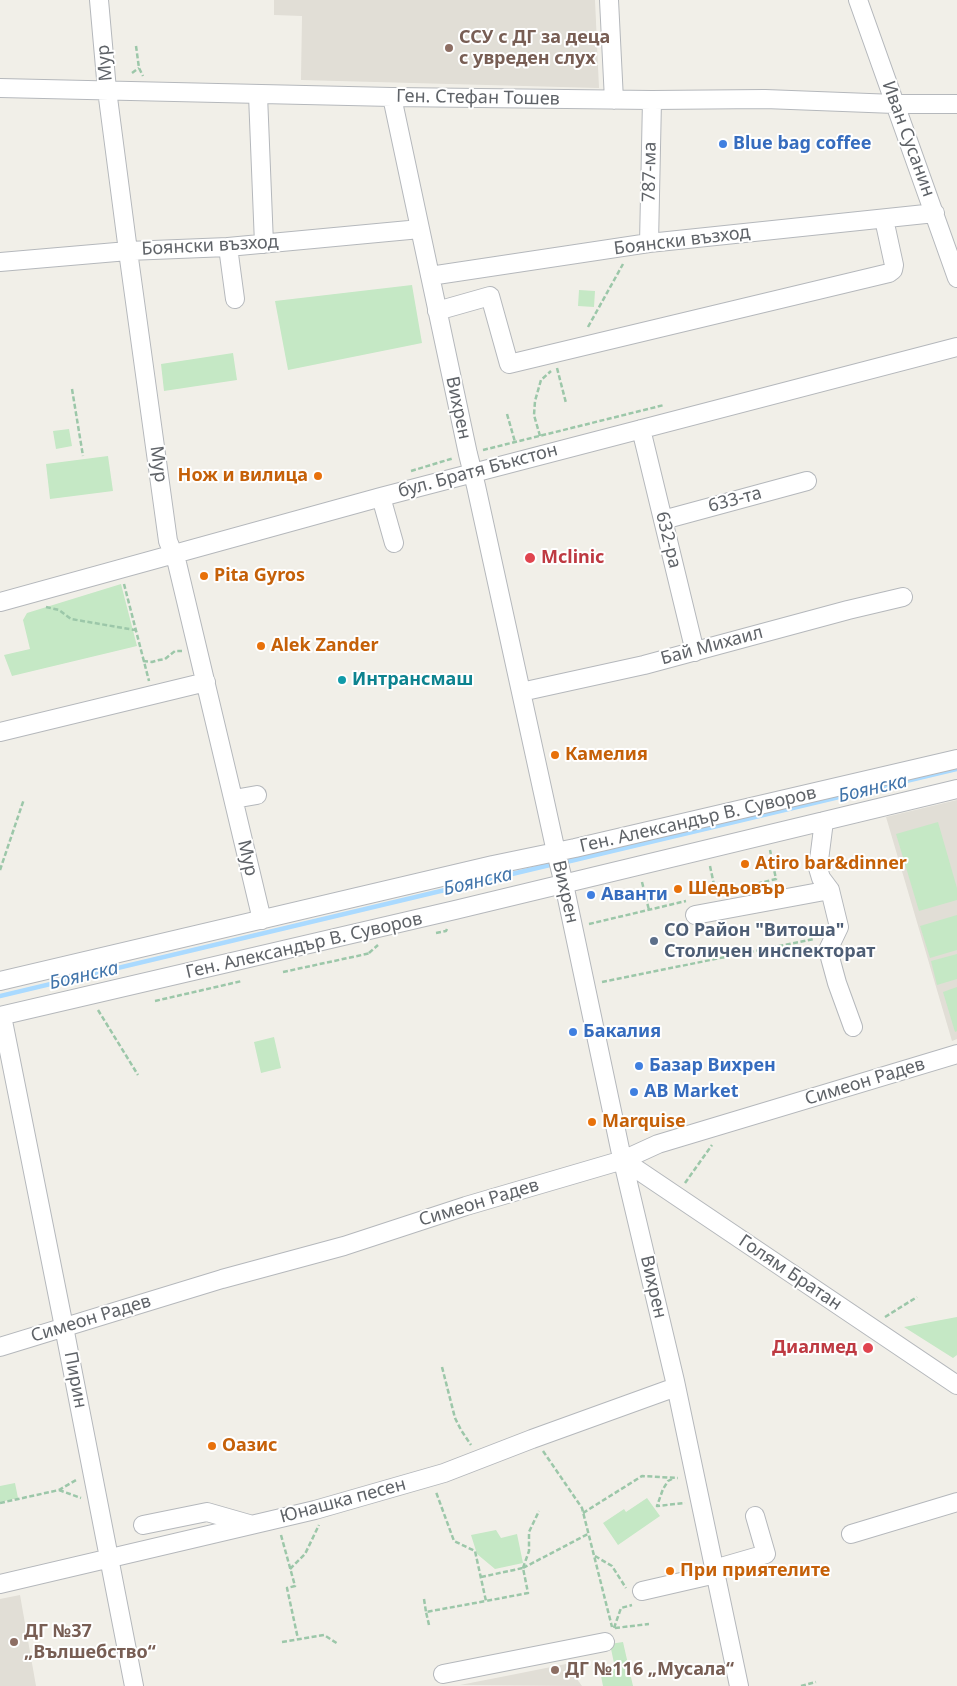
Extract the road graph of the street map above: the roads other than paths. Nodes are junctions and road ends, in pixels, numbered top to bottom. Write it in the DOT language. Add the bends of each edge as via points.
graph roads {
  1 [pos="99,0"];
  2 [pos="609,0"];
  3 [pos="858,0"];
  4 [pos="0,88"];
  5 [pos="107,90"];
  6 [pos="258,95"];
  7 [pos="392,97"];
  8 [pos="614,100"];
  9 [pos="652,100"];
  10 [pos="896,104"];
  11 [pos="957,104"];
  12 [pos="935,213"];
  13 [pos="884,219"];
  14 [pos="420,229"];
  15 [pos="264,244"];
  16 [pos="641,244"];
  17 [pos="228,247"];
  18 [pos="128,251"];
  19 [pos="0,262"];
  20 [pos="430,276"];
  21 [pos="957,278"];
  22 [pos="236,299"];
  23 [pos="438,311"];
  24 [pos="957,347"];
  25 [pos="641,429"];
  26 [pos="472,472"];
  27 [pos="807,481"];
  28 [pos="382,497"];
  29 [pos="663,520"];
  30 [pos="394,543"];
  31 [pos="174,554"];
  32 [pos="903,597"];
  33 [pos="0,602"];
  34 [pos="695,652"];
  35 [pos="206,682"];
  36 [pos="521,692"];
  37 [pos="0,732"];
  38 [pos="957,759"];
  39 [pos="957,789"];
  40 [pos="257,794"];
  41 [pos="234,800"];
  42 [pos="824,821"];
  43 [pos="556,852"];
  44 [pos="564,884"];
  45 [pos="830,890"];
  46 [pos="691,908"];
  47 [pos="262,920"];
  48 [pos="0,981"];
  49 [pos="1,1016"];
  50 [pos="853,1027"];
  51 [pos="957,1054"];
  52 [pos="623,1160"];
  53 [pos="64,1328"];
  54 [pos="0,1347"];
  55 [pos="957,1385"];
  56 [pos="676,1387"];
  57 [pos="957,1502"];
  58 [pos="755,1516"];
  59 [pos="252,1525"];
  60 [pos="143,1526"];
  61 [pos="851,1534"];
  62 [pos="109,1558"];
  63 [pos="715,1571"];
  64 [pos="0,1584"];
  65 [pos="639,1597"];
  66 [pos="610,1633"];
  67 [pos="443,1674"];
  68 [pos="134,1686"];
  69 [pos="739,1686"];
  1 -- 5 [label="street, Мур"];
  2 -- 8 [label="street"];
  3 -- 10 [label="street, Иван Сусанин"];
  4 -- 5 [label="street, Ген. Стефан Тошев"];
  5 -- 6 [label="street, Ген. Стефан Тошев"];
  5 -- 18 [label="street, Мур"];
  6 -- 7 [label="street, Ген. Стефан Тошев"];
  6 -- 15 [label="street"];
  7 -- 8 [label="street, Ген. Стефан Тошев"];
  7 -- 14 [label="street, Вихрен"];
  8 -- 9 [label="street, Ген. Стефан Тошев"];
  9 -- 10 [label="street, Ген. Стефан Тошев" via="765,99"];
  9 -- 16 [label="street, 787-ма"];
  10 -- 11 [label="street, Ген. Стефан Тошев"];
  10 -- 12 [label="street, Иван Сусанин"];
  12 -- 13 [label="street, Боянски възход"];
  12 -- 21 [label="street, Иван Сусанин"];
  13 -- 16 [label="street, Боянски възход"];
  13 -- 23 [label="street" via="894,264 889,273 509,364 490,296"];
  14 -- 15 [label="street, Боянски възход"];
  14 -- 20 [label="street, Вихрен"];
  15 -- 17 [label="street, Боянски възход"];
  16 -- 20 [label="street, Боянски възход"];
  17 -- 18 [label="street, Боянски възход"];
  17 -- 22 [label="street"];
  18 -- 19 [label="street, Боянски възход"];
  18 -- 31 [label="street, Мур" via="168,541"];
  20 -- 23 [label="street, Вихрен"];
  23 -- 26 [label="street, Вихрен"];
  24 -- 25 [label="street, бул. Братя Бъкстон"];
  25 -- 26 [label="street, бул. Братя Бъкстон"];
  25 -- 29 [label="street, 632-ра"];
  26 -- 28 [label="street, бул. Братя Бъкстон"];
  26 -- 36 [label="street, Вихрен"];
  27 -- 29 [label="street, 633-та"];
  28 -- 30 [label="street"];
  28 -- 31 [label="street, бул. Братя Бъкстон"];
  29 -- 34 [label="street, 632-ра"];
  31 -- 33 [label="street, бул. Братя Бъкстон"];
  31 -- 35 [label="street, Мур"];
  32 -- 34 [label="street, Бай Михаил"];
  34 -- 36 [label="street, Бай Михаил"];
  35 -- 37 [label="street"];
  35 -- 41 [label="street, Мур"];
  36 -- 43 [label="street, Вихрен"];
  38 -- 43 [label="street, Ген. Александър В. Суворов"];
  39 -- 42 [label="street, Ген. Александър В. Суворов"];
  40 -- 41 [label="street"];
  41 -- 47 [label="street, Мур"];
  42 -- 44 [label="street, Ген. Александър В. Суворов"];
  42 -- 45 [label="street" via="818,868"];
  43 -- 44 [label="street, Вихрен"];
  43 -- 47 [label="street, Ген. Александър В. Суворов" via="493,864"];
  44 -- 49 [label="street, Ген. Александър В. Суворов"];
  44 -- 52 [label="street, Вихрен"];
  45 -- 46 [label="street"];
  45 -- 50 [label="street" via="839,927 828,950"];
  47 -- 48 [label="street, Ген. Александър В. Суворов"];
  49 -- 53 [label="street, Пирин"];
  51 -- 52 [label="street, Симеон Радев" via="658,1144"];
  52 -- 53 [label="street, Симеон Радев"];
  52 -- 55 [label="street, Голям Братан"];
  52 -- 56 [label="street, Вихрен"];
  53 -- 54 [label="street, Симеон Радев"];
  53 -- 62 [label="street, Пирин"];
  56 -- 59 [label="street, Юнашка песен" via="431,1477"];
  56 -- 63 [label="street, Вихрен"];
  57 -- 61 [label="street"];
  58 -- 63 [label="street" via="766,1554"];
  59 -- 60 [label="street" via="207,1512"];
  59 -- 62 [label="street, Юнашка песен"];
  62 -- 64 [label="street, Юнашка песен"];
  62 -- 68 [label="street, Пирин"];
  63 -- 65 [label="street"];
  63 -- 69 [label="street, Вихрен"];
  66 -- 67 [label="street"];
}
